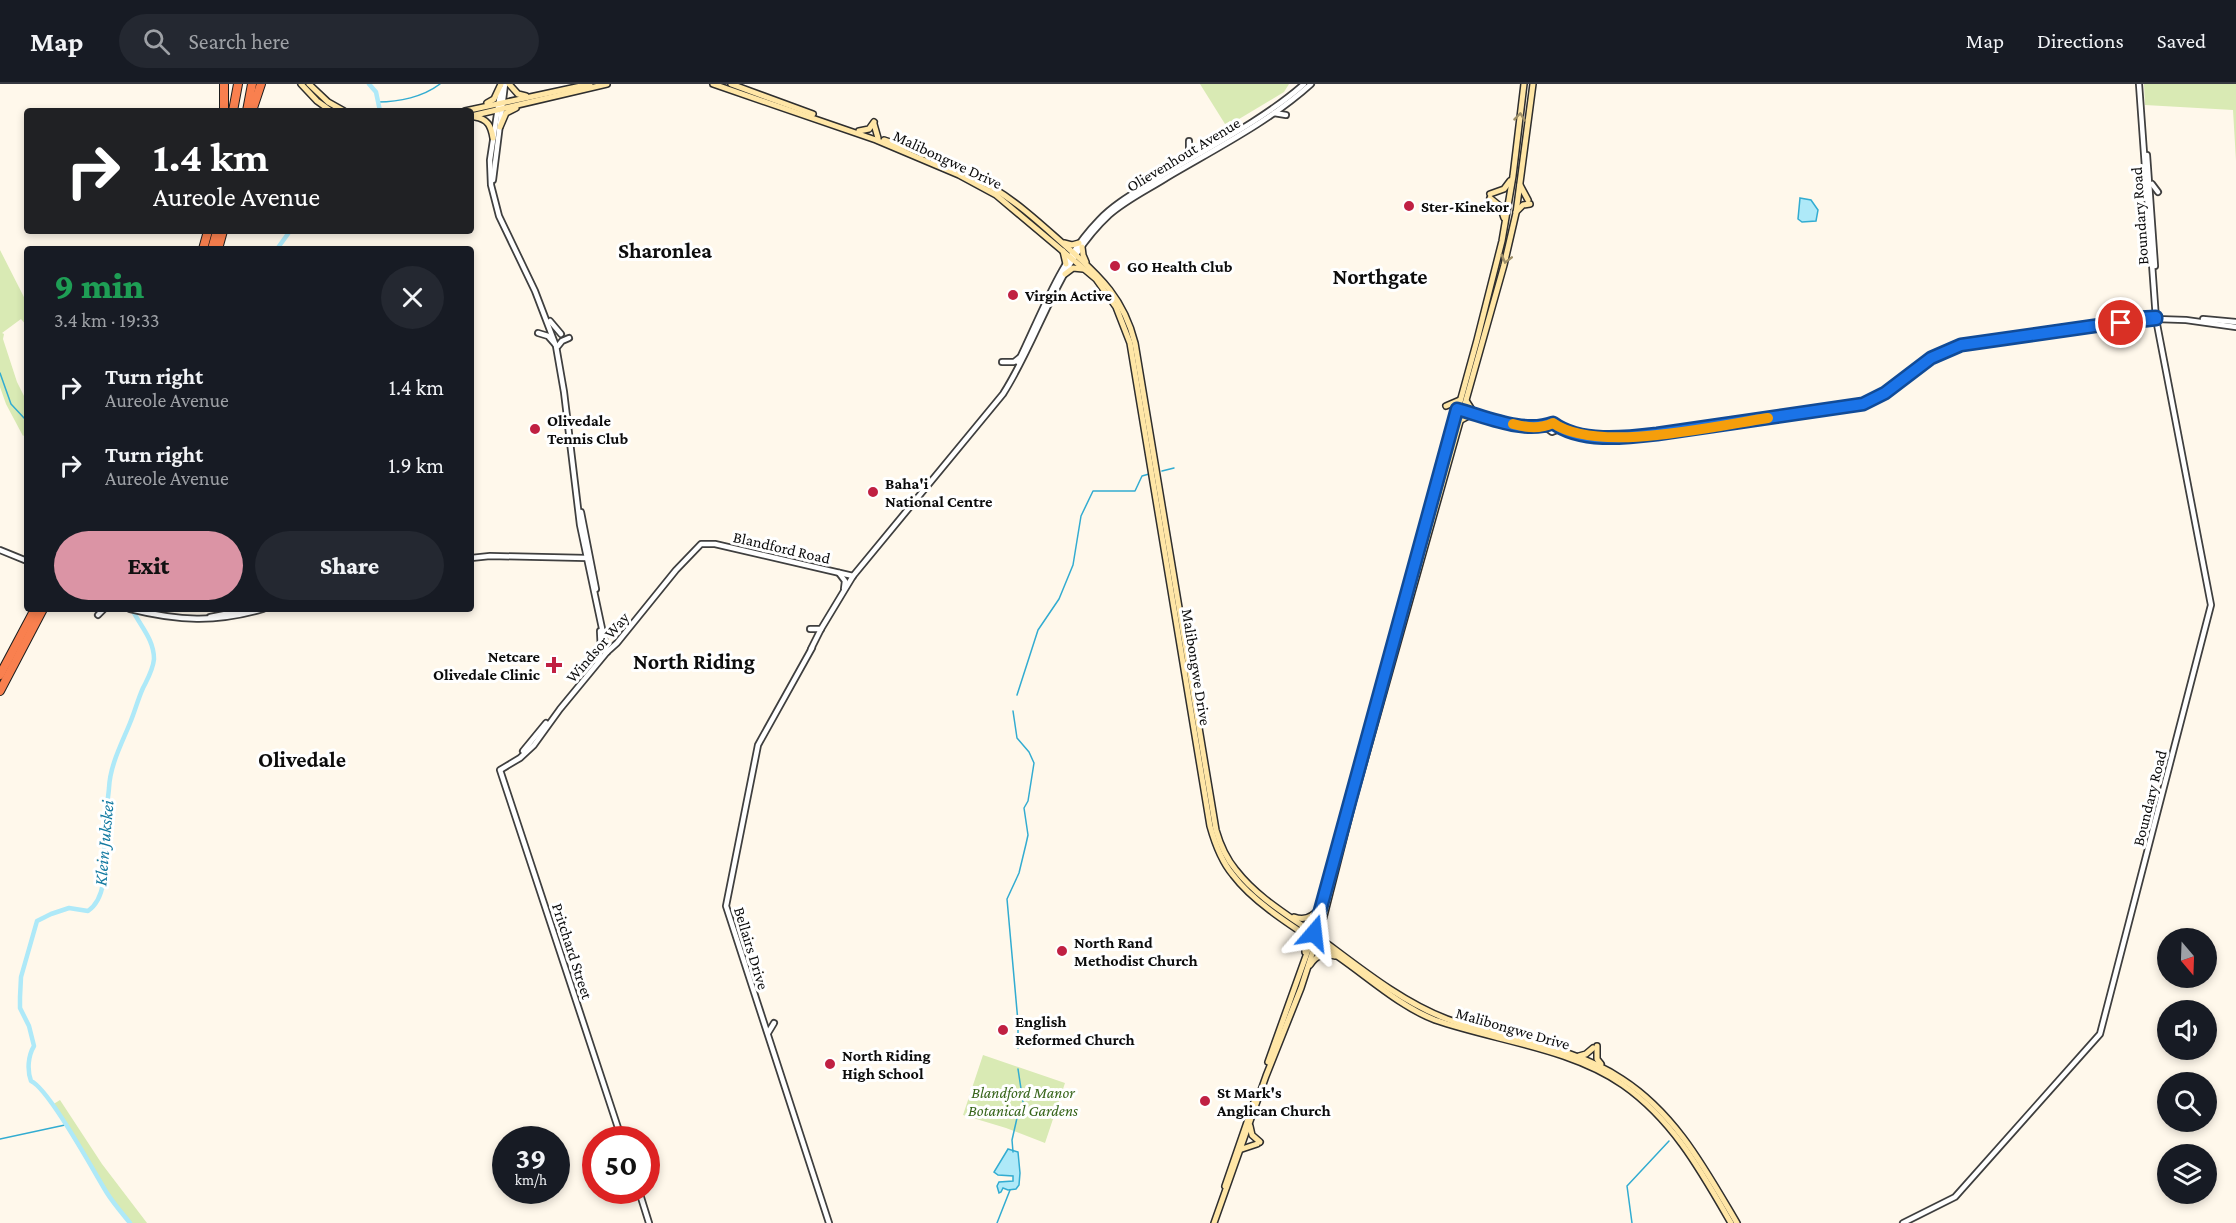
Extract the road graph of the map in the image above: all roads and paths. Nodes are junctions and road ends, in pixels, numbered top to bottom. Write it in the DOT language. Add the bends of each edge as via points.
graph roads {
  1 [pos="224,84"];
  2 [pos="238,84"];
  3 [pos="247,84"];
  4 [pos="252,84"];
  5 [pos="261,84"];
  6 [pos="302,84"];
  7 [pos="309,84"];
  8 [pos="504,84"];
  9 [pos="590,84"];
  10 [pos="607,84"];
  11 [pos="713,84"];
  12 [pos="731,84"];
  13 [pos="1304,84"];
  14 [pos="1311,84"];
  15 [pos="1524,84"];
  16 [pos="1533,84"];
  17 [pos="2140,86"];
  18 [pos="531,96"];
  19 [pos="1289,102"];
  20 [pos="529,103"];
  21 [pos="500,106"];
  22 [pos="224,108"];
  23 [pos="234,108"];
  24 [pos="243,108"];
  25 [pos="247,108"];
  26 [pos="253,108"];
  27 [pos="327,108"];
  28 [pos="338,108"];
  29 [pos="469,108"];
  30 [pos="474,110"];
  31 [pos="1274,112"];
  32 [pos="474,115"];
  33 [pos="474,117"];
  34 [pos="500,127"];
  35 [pos="859,131"];
  36 [pos="2143,134"];
  37 [pos="493,138"];
  38 [pos="878,138"];
  39 [pos="1189,141"];
  40 [pos="1183,163"];
  41 [pos="1513,176"];
  42 [pos="2149,176"];
  43 [pos="1520,183"];
  44 [pos="492,189"];
  45 [pos="2158,192"];
  46 [pos="1516,213"];
  47 [pos="1505,225"];
  48 [pos="1062,243"];
  49 [pos="1080,245"];
  50 [pos="1063,250"];
  51 [pos="1073,255"];
  52 [pos="1066,264"];
  53 [pos="1092,269"];
  54 [pos="1065,274"];
  55 [pos="1096,279"];
  56 [pos="2154,296"];
  57 [pos="2155,305"];
  58 [pos="2165,317"];
  59 [pos="2156,318"];
  60 [pos="549,322"];
  61 [pos="2236,322"];
  62 [pos="2236,327"];
  63 [pos="561,334"];
  64 [pos="569,338"];
  65 [pos="557,346"];
  66 [pos="1021,356"];
  67 [pos="1002,362"];
  68 [pos="556,369"];
  69 [pos="562,374"];
  70 [pos="1463,400"];
  71 [pos="994,403"];
  72 [pos="1446,406"];
  73 [pos="1461,410"];
  74 [pos="1474,413"];
  75 [pos="1461,420"];
  76 [pos="573,458"];
  77 [pos="578,504"];
  78 [pos="705,543"];
  79 [pos="584,544"];
  80 [pos="0,550"];
  81 [pos="474,556"];
  82 [pos="574,558"];
  83 [pos="588,558"];
  84 [pos="24,560"];
  85 [pos="840,573"];
  86 [pos="590,575"];
  87 [pos="853,576"];
  88 [pos="844,592"];
  89 [pos="840,598"];
  90 [pos="597,603"];
  91 [pos="33,612"];
  92 [pos="41,612"];
  93 [pos="101,612"];
  94 [pos="142,612"];
  95 [pos="237,612"];
  96 [pos="250,612"];
  97 [pos="98,615"];
  98 [pos="181,618"];
  99 [pos="601,624"];
  100 [pos="810,629"];
  101 [pos="821,629"];
  102 [pos="603,636"];
  103 [pos="615,645"];
  104 [pos="811,649"];
  105 [pos="607,652"];
  106 [pos="593,669"];
  107 [pos="0,675"];
  108 [pos="0,691"];
  109 [pos="500,770"];
  110 [pos="1323,901"];
  111 [pos="1282,911"];
  112 [pos="1323,920"];
  113 [pos="1294,926"];
  114 [pos="1315,938"];
  115 [pos="1340,955"];
  116 [pos="1304,962"];
  117 [pos="1305,973"];
  118 [pos="1449,1021"];
  119 [pos="774,1023"];
  120 [pos="1283,1029"];
  121 [pos="768,1036"];
  122 [pos="1577,1056"];
  123 [pos="1604,1067"];
  124 [pos="1250,1124"];
  125 [pos="617,1126"];
  126 [pos="1680,1135"];
  127 [pos="1241,1151"];
  128 [pos="1223,1197"];
  129 [pos="643,1204"];
  130 [pos="649,1223"];
  131 [pos="829,1223"];
  132 [pos="1214,1223"];
  133 [pos="1731,1223"];
  134 [pos="1737,1223"];
  135 [pos="1903,1223"];
  1 -- 22 [label="highway"];
  2 -- 23 [label="highway"];
  3 -- 24 [label="highway"];
  4 -- 25 [label="highway"];
  5 -- 26 [label="highway"];
  6 -- 27 [label="main road"];
  7 -- 28 [label="main road"];
  8 -- 18 [label="main road" via="518,94"];
  8 -- 21 [label="street"];
  8 -- 29 [label="main road" via="492,101"];
  9 -- 18 [label="main road"];
  10 -- 20 [label="main road"];
  11 -- 50 [label="main road, Malibongwe Drive" via="876,140 959,175 1008,204"];
  12 -- 35 [label="main road, Malibongwe Drive"];
  13 -- 40 [label="street, Olievenhout Avenue"];
  14 -- 19 [label="street, Olievenhout Avenue"];
  41 -- 15 [label="main road, one-way"];
  16 -- 43 [label="main road"];
  17 -- 36 [label="street, Boundary Road"];
  18 -- 21 [label="main road"];
  19 -- 31 [label="street, Olievenhout Avenue"];
  19 -- 31 [label="street" via="1286,114"];
  20 -- 21 [label="main road"];
  20 -- 34 [label="main road" via="508,111"];
  21 -- 30 [label="main road"];
  21 -- 32 [label="main road"];
  21 -- 34 [label="street"];
  21 -- 37 [label="street"];
  31 -- 49 [label="street, Olievenhout Avenue" via="1110,214"];
  33 -- 37 [label="main road" via="486,121"];
  34 -- 44 [label="street"];
  35 -- 38 [label="main road, Malibongwe Drive"];
  35 -- 38 [label="main road" via="874,123"];
  36 -- 42 [label="street, Boundary Road"];
  36 -- 56 [label="street, Boundary Road"];
  37 -- 44 [label="street"];
  38 -- 48 [label="main road, Malibongwe Drive" via="947,164 993,188"];
  39 -- 40 [label="street"];
  40 -- 49 [label="street, Olievenhout Avenue" via="1117,204"];
  41 -- 47 [label="main road"];
  41 -- 47 [label="main road" via="1504,189 1490,196 1502,210"];
  42 -- 45 [label="street"];
  42 -- 56 [label="street, Boundary Road"];
  43 -- 46 [label="main road"];
  43 -- 46 [label="main road" via="1529,202"];
  44 -- 60 [label="street" via="499,216"];
  46 -- 70 [label="main road, one-way"];
  47 -- 70 [label="main road"];
  48 -- 49 [label="main road"];
  48 -- 51 [label="main road, Malibongwe Drive"];
  49 -- 51 [label="street, Olievenhout Avenue"];
  49 -- 53 [label="main road"];
  50 -- 51 [label="main road, Malibongwe Drive"];
  50 -- 52 [label="main road"];
  51 -- 52 [label="street, Bellairs Drive"];
  51 -- 53 [label="main road, Malibongwe Drive"];
  51 -- 54 [label="street, Bellairs Drive"];
  51 -- 55 [label="main road, Malibongwe Drive"];
  52 -- 66 [label="street, Bellairs Drive"];
  53 -- 111 [label="main road, Malibongwe Drive" via="1120,303 1135,343 1216,830 1237,872"];
  54 -- 55 [label="main road" via="1079,267"];
  54 -- 71 [label="street, Bellairs Drive" via="1019,367"];
  55 -- 113 [label="main road, Malibongwe Drive" via="1122,318 1130,344 1215,842 1228,869 1242,886"];
  56 -- 57 [label="street, Boundary Road"];
  57 -- 58 [label="street"];
  57 -- 59 [label="street, Boundary Road"];
  58 -- 59 [label="street"];
  58 -- 61 [label="street"];
  59 -- 62 [label="street"];
  59 -- 74 [label="street" via="1961,345 1931,358 1876,399 1863,404 1628,438 1557,429 1552,432 1548,427 1518,425"];
  59 -- 135 [label="street, Boundary Road" via="2211,602 2102,1030 1954,1197"];
  60 -- 63 [label="street"];
  60 -- 65 [label="street"];
  60 -- 65 [label="street" via="539,332"];
  64 -- 65 [label="street"];
  65 -- 69 [label="street"];
  65 -- 76 [label="street"];
  66 -- 67 [label="street" via="1014,362"];
  66 -- 71 [label="street, Bellairs Drive"];
  68 -- 69 [label="street"];
  69 -- 76 [label="street"];
  70 -- 72 [label="main road"];
  70 -- 73 [label="main road"];
  70 -- 74 [label="main road"];
  71 -- 87 [label="street, Bellairs Drive"];
  73 -- 74 [label="street"];
  73 -- 75 [label="main road"];
  73 -- 110 [label="main road"];
  74 -- 75 [label="main road"];
  75 -- 112 [label="main road"];
  76 -- 77 [label="street"];
  77 -- 79 [label="street"];
  77 -- 83 [label="street"];
  78 -- 85 [label="street, Blandford Road"];
  78 -- 103 [label="street, Windsor Way" via="688,557"];
  79 -- 82 [label="street" via="584,553"];
  79 -- 83 [label="street"];
  80 -- 84 [label="street"];
  81 -- 82 [label="street"];
  82 -- 83 [label="street"];
  82 -- 86 [label="street" via="584,562"];
  83 -- 86 [label="street"];
  83 -- 90 [label="street"];
  85 -- 87 [label="street, Blandford Road"];
  85 -- 88 [label="street"];
  86 -- 90 [label="street"];
  87 -- 88 [label="street, Bellairs Drive"];
  88 -- 89 [label="street, Bellairs Drive"];
  89 -- 101 [label="street, Bellairs Drive"];
  89 -- 104 [label="street, Bellairs Drive"];
  90 -- 99 [label="street"];
  91 -- 107 [label="highway"];
  92 -- 108 [label="highway"];
  93 -- 97 [label="street"];
  94 -- 98 [label="street"];
  95 -- 98 [label="street"];
  96 -- 98 [label="street" via="223,618"];
  99 -- 102 [label="street"];
  99 -- 106 [label="street" via="601,651"];
  100 -- 101 [label="street"];
  101 -- 104 [label="street, Bellairs Drive"];
  102 -- 103 [label="street"];
  102 -- 105 [label="street"];
  103 -- 105 [label="street, Windsor Way"];
  104 -- 121 [label="street, Bellairs Drive" via="756,748 726,903"];
  105 -- 106 [label="street, Windsor Way"];
  106 -- 109 [label="street, Windsor Way" via="524,750"];
  109 -- 125 [label="street, Pritchard Street"];
  110 -- 111 [label="main road" via="1305,919"];
  110 -- 114 [label="main road"];
  111 -- 114 [label="main road, Malibongwe Drive"];
  112 -- 114 [label="main road"];
  112 -- 115 [label="main road" via="1325,937"];
  113 -- 114 [label="main road, Malibongwe Drive"];
  113 -- 116 [label="main road" via="1305,942"];
  114 -- 115 [label="main road, Malibongwe Drive"];
  114 -- 116 [label="main road"];
  114 -- 117 [label="main road"];
  115 -- 117 [label="main road" via="1317,957"];
  115 -- 118 [label="main road, Malibongwe Drive" via="1410,1007 1433,1019"];
  116 -- 120 [label="main road"];
  117 -- 120 [label="main road"];
  118 -- 122 [label="main road, Malibongwe Drive"];
  118 -- 126 [label="main road, Malibongwe Drive" via="1588,1066 1622,1084"];
  119 -- 121 [label="street"];
  120 -- 124 [label="main road"];
  120 -- 128 [label="main road" via="1247,1120"];
  121 -- 131 [label="street, Bellairs Drive"];
  122 -- 123 [label="main road, Malibongwe Drive"];
  122 -- 123 [label="main road" via="1595,1047 1597,1059"];
  123 -- 126 [label="main road, Malibongwe Drive" via="1648,1098"];
  124 -- 127 [label="main road"];
  124 -- 127 [label="main road" via="1259,1143"];
  126 -- 133 [label="main road, Malibongwe Drive"];
  126 -- 134 [label="main road, Malibongwe Drive"];
  127 -- 128 [label="main road"];
  128 -- 132 [label="main road"];
  129 -- 130 [label="street"];
}
